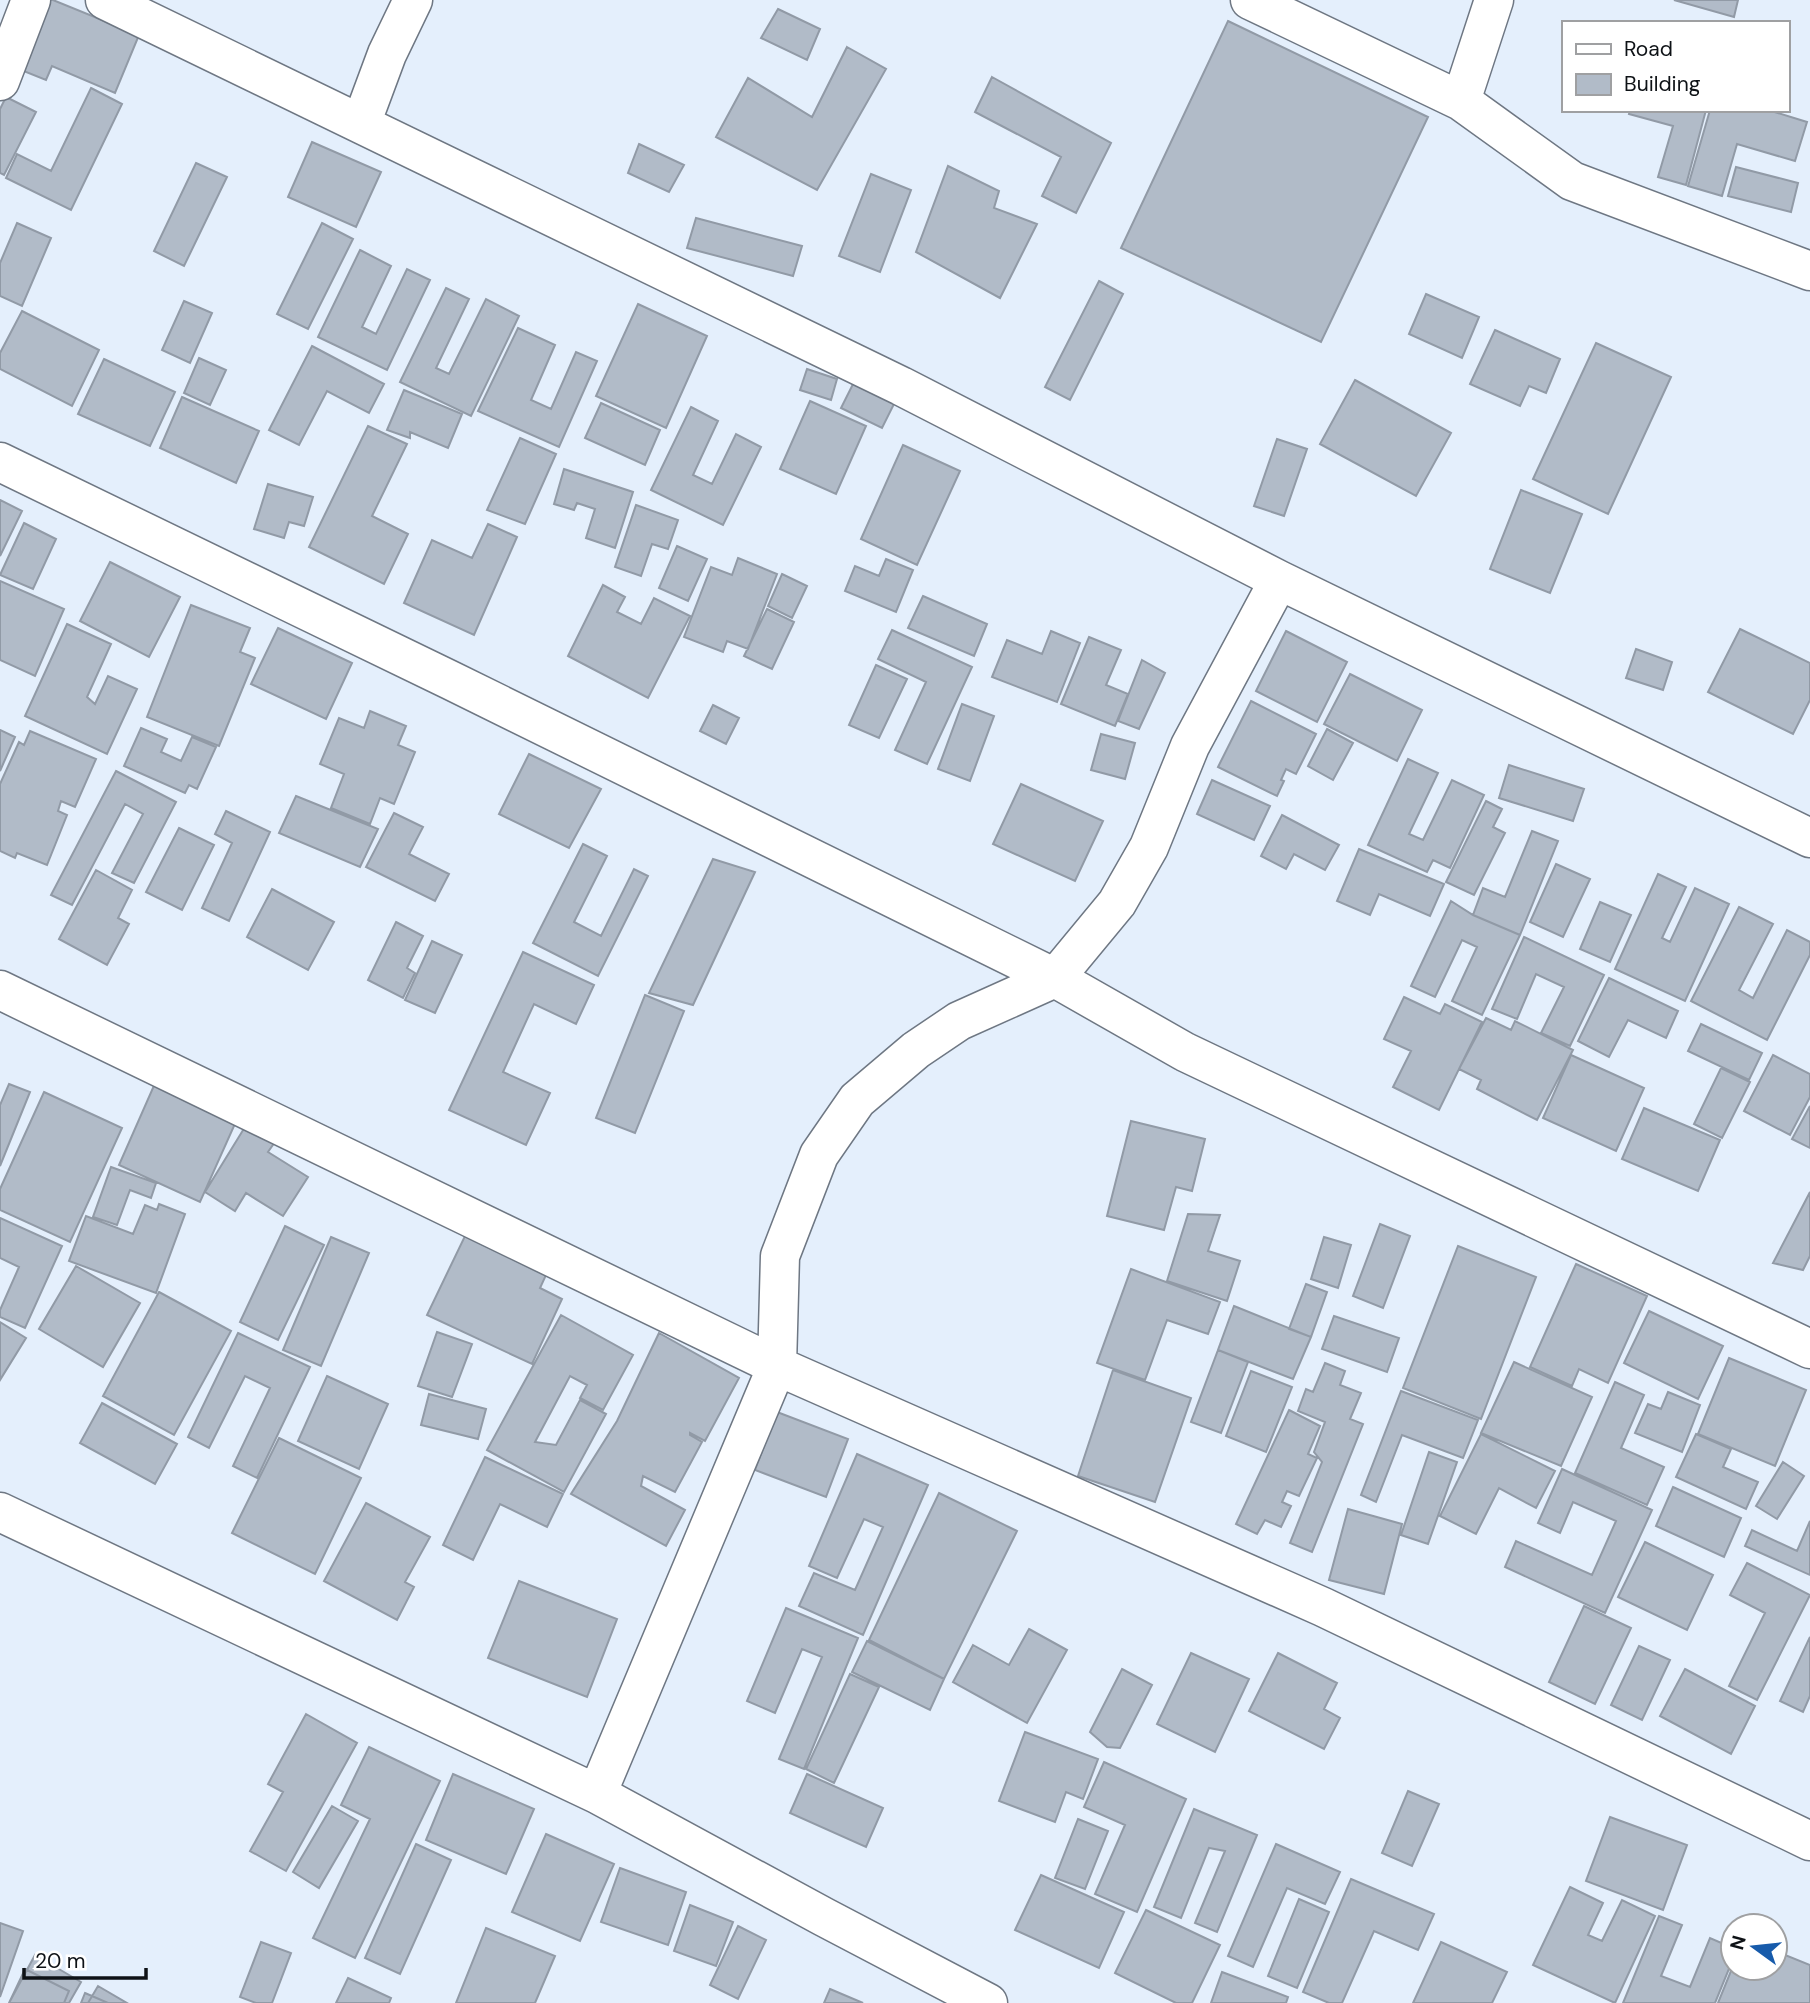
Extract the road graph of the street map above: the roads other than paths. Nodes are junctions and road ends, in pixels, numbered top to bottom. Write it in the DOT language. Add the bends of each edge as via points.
graph roads {
  1 [pos="31,0"];
  2 [pos="105,0"];
  3 [pos="413,0"];
  4 [pos="1250,0"];
  5 [pos="1494,0"];
  6 [pos="0,81"];
  7 [pos="1461,101"];
  8 [pos="361,124"];
  9 [pos="1810,271"];
  10 [pos="0,462"];
  11 [pos="1279,580"];
  12 [pos="1810,838"];
  13 [pos="1055,978"];
  14 [pos="0,990"];
  15 [pos="1810,1349"];
  16 [pos="777,1366"];
  17 [pos="0,1512"];
  18 [pos="597,1794"];
  19 [pos="1810,1841"];
  20 [pos="988,2003"];
  1 -- 6 [label="street"];
  2 -- 8 [label="street"];
  3 -- 8 [label="street"];
  4 -- 7 [label="street"];
  5 -- 7 [label="street"];
  7 -- 9 [label="street" via="1572,181"];
  8 -- 11 [label="street" via="901,386"];
  10 -- 13 [label="street"];
  11 -- 12 [label="street"];
  11 -- 13 [label="street" via="1189,746 1149,847 1117,903"];
  13 -- 15 [label="street" via="1185,1052"];
  13 -- 16 [label="street" via="959,1021 916,1050 858,1100 819,1155 780,1256"];
  14 -- 16 [label="street"];
  16 -- 18 [label="street"];
  16 -- 19 [label="street" via="1323,1607"];
  17 -- 18 [label="street"];
  18 -- 20 [label="street"];
}
